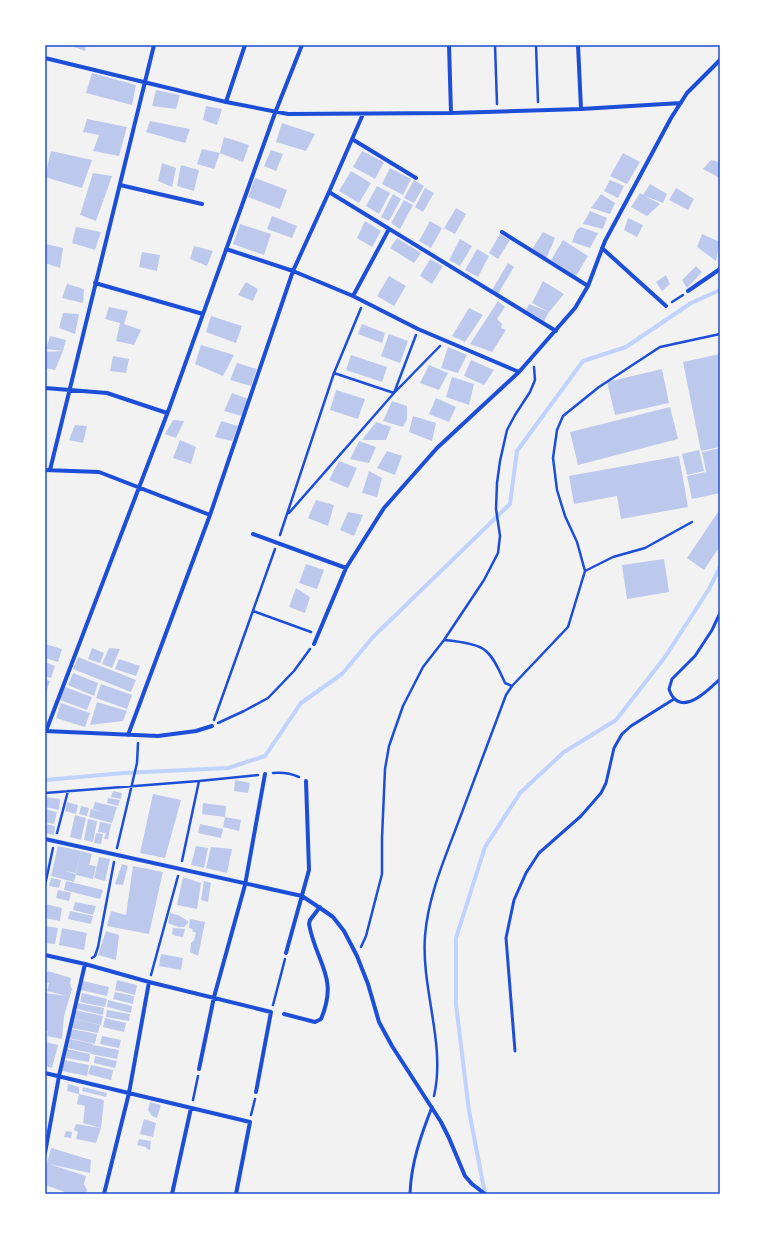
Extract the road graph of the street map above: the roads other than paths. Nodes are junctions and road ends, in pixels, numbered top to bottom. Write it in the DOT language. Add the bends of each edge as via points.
graph roads {
  1 [pos="154,45"];
  2 [pos="246,45"];
  3 [pos="302,45"];
  4 [pos="449,45"];
  5 [pos="578,45"];
  6 [pos="45,58"];
  7 [pos="720,60"];
  8 [pos="145,82"];
  9 [pos="226,102"];
  10 [pos="681,102"];
  11 [pos="581,108"];
  12 [pos="276,113"];
  13 [pos="451,113"];
  14 [pos="363,114"];
  15 [pos="352,139"];
  16 [pos="416,178"];
  17 [pos="120,185"];
  18 [pos="329,192"];
  19 [pos="202,204"];
  20 [pos="389,229"];
  21 [pos="502,232"];
  22 [pos="602,248"];
  23 [pos="226,249"];
  24 [pos="720,270"];
  25 [pos="293,271"];
  26 [pos="96,283"];
  27 [pos="588,286"];
  28 [pos="688,291"];
  29 [pos="352,296"];
  30 [pos="666,306"];
  31 [pos="203,314"];
  32 [pos="556,331"];
  33 [pos="519,372"];
  34 [pos="45,388"];
  35 [pos="69,390"];
  36 [pos="167,413"];
  37 [pos="47,470"];
  38 [pos="139,487"];
  39 [pos="210,515"];
  40 [pos="253,534"];
  41 [pos="346,568"];
  42 [pos="720,613"];
  43 [pos="314,644"];
  44 [pos="720,679"];
  45 [pos="674,698"];
  46 [pos="212,726"];
  47 [pos="45,731"];
  48 [pos="128,735"];
  49 [pos="265,774"];
  50 [pos="306,781"];
  51 [pos="45,839"];
  52 [pos="245,885"];
  53 [pos="302,896"];
  54 [pos="320,907"];
  55 [pos="286,953"];
  56 [pos="45,955"];
  57 [pos="85,964"];
  58 [pos="149,982"];
  59 [pos="214,997"];
  60 [pos="284,1014"];
  61 [pos="515,1051"];
  62 [pos="199,1069"];
  63 [pos="45,1073"];
  64 [pos="59,1076"];
  65 [pos="256,1092"];
  66 [pos="130,1093"];
  67 [pos="432,1107"];
  68 [pos="192,1108"];
  69 [pos="45,1153"];
  70 [pos="104,1194"];
  71 [pos="172,1194"];
  72 [pos="236,1194"];
  73 [pos="410,1194"];
  74 [pos="485,1194"];
  1 -- 8 [label="street"];
  2 -- 9 [label="street"];
  3 -- 12 [label="street"];
  4 -- 13 [label="street"];
  5 -- 11 [label="street"];
  6 -- 8 [label="street"];
  7 -- 10 [label="street"];
  8 -- 9 [label="street"];
  8 -- 17 [label="street"];
  9 -- 12 [label="street"];
  10 -- 11 [label="street"];
  10 -- 22 [label="street" via="670,118"];
  11 -- 13 [label="street"];
  12 -- 14 [label="street"];
  12 -- 23 [label="street"];
  13 -- 14 [label="street"];
  14 -- 15 [label="street"];
  15 -- 16 [label="street"];
  15 -- 18 [label="street"];
  17 -- 19 [label="street"];
  17 -- 26 [label="street"];
  18 -- 20 [label="street"];
  18 -- 25 [label="street"];
  20 -- 29 [label="street"];
  20 -- 32 [label="street"];
  21 -- 27 [label="street"];
  22 -- 27 [label="street"];
  22 -- 30 [label="street"];
  23 -- 25 [label="street"];
  23 -- 31 [label="street"];
  24 -- 28 [label="street"];
  25 -- 29 [label="street"];
  25 -- 39 [label="street"];
  26 -- 31 [label="street"];
  26 -- 35 [label="street"];
  27 -- 32 [label="street" via="575,308"];
  29 -- 33 [label="street" via="418,329"];
  31 -- 36 [label="street"];
  32 -- 33 [label="street"];
  33 -- 41 [label="street" via="408,479 384,508"];
  34 -- 35 [label="street"];
  35 -- 36 [label="street" via="107,393"];
  35 -- 37 [label="street"];
  36 -- 38 [label="street"];
  37 -- 38 [label="street" via="100,472"];
  38 -- 39 [label="street"];
  38 -- 47 [label="street"];
  39 -- 48 [label="street"];
  40 -- 41 [label="street"];
  41 -- 43 [label="street"];
  42 -- 45 [label="lane" via="695,656 672,679 669,689"];
  44 -- 45 [label="lane" via="690,703 682,703"];
  45 -- 61 [label="lane" via="622,734 614,748 606,783 601,793 539,853 526,873 514,900 506,938"];
  46 -- 48 [label="street" via="174,735"];
  47 -- 48 [label="street"];
  49 -- 52 [label="street"];
  50 -- 53 [label="street" via="309,870"];
  51 -- 52 [label="street"];
  52 -- 53 [label="street"];
  52 -- 59 [label="street"];
  53 -- 54 [label="street"];
  53 -- 55 [label="street"];
  54 -- 60 [label="street" via="309,924 328,982 326,1009 321,1019 315,1022"];
  54 -- 67 [label="street" via="339,924 357,956 379,1022"];
  56 -- 57 [label="street"];
  57 -- 58 [label="street"];
  57 -- 64 [label="street"];
  58 -- 59 [label="street"];
  58 -- 66 [label="street"];
  59 -- 62 [label="street"];
  59 -- 65 [label="street" via="271,1012"];
  63 -- 64 [label="street"];
  64 -- 66 [label="street"];
  64 -- 69 [label="street"];
  66 -- 68 [label="street"];
  66 -- 70 [label="street"];
  67 -- 73 [label="lane" via="417,1146"];
  67 -- 74 [label="street" via="450,1138 465,1176"];
  68 -- 71 [label="street"];
  68 -- 72 [label="street" via="250,1122"];
}
